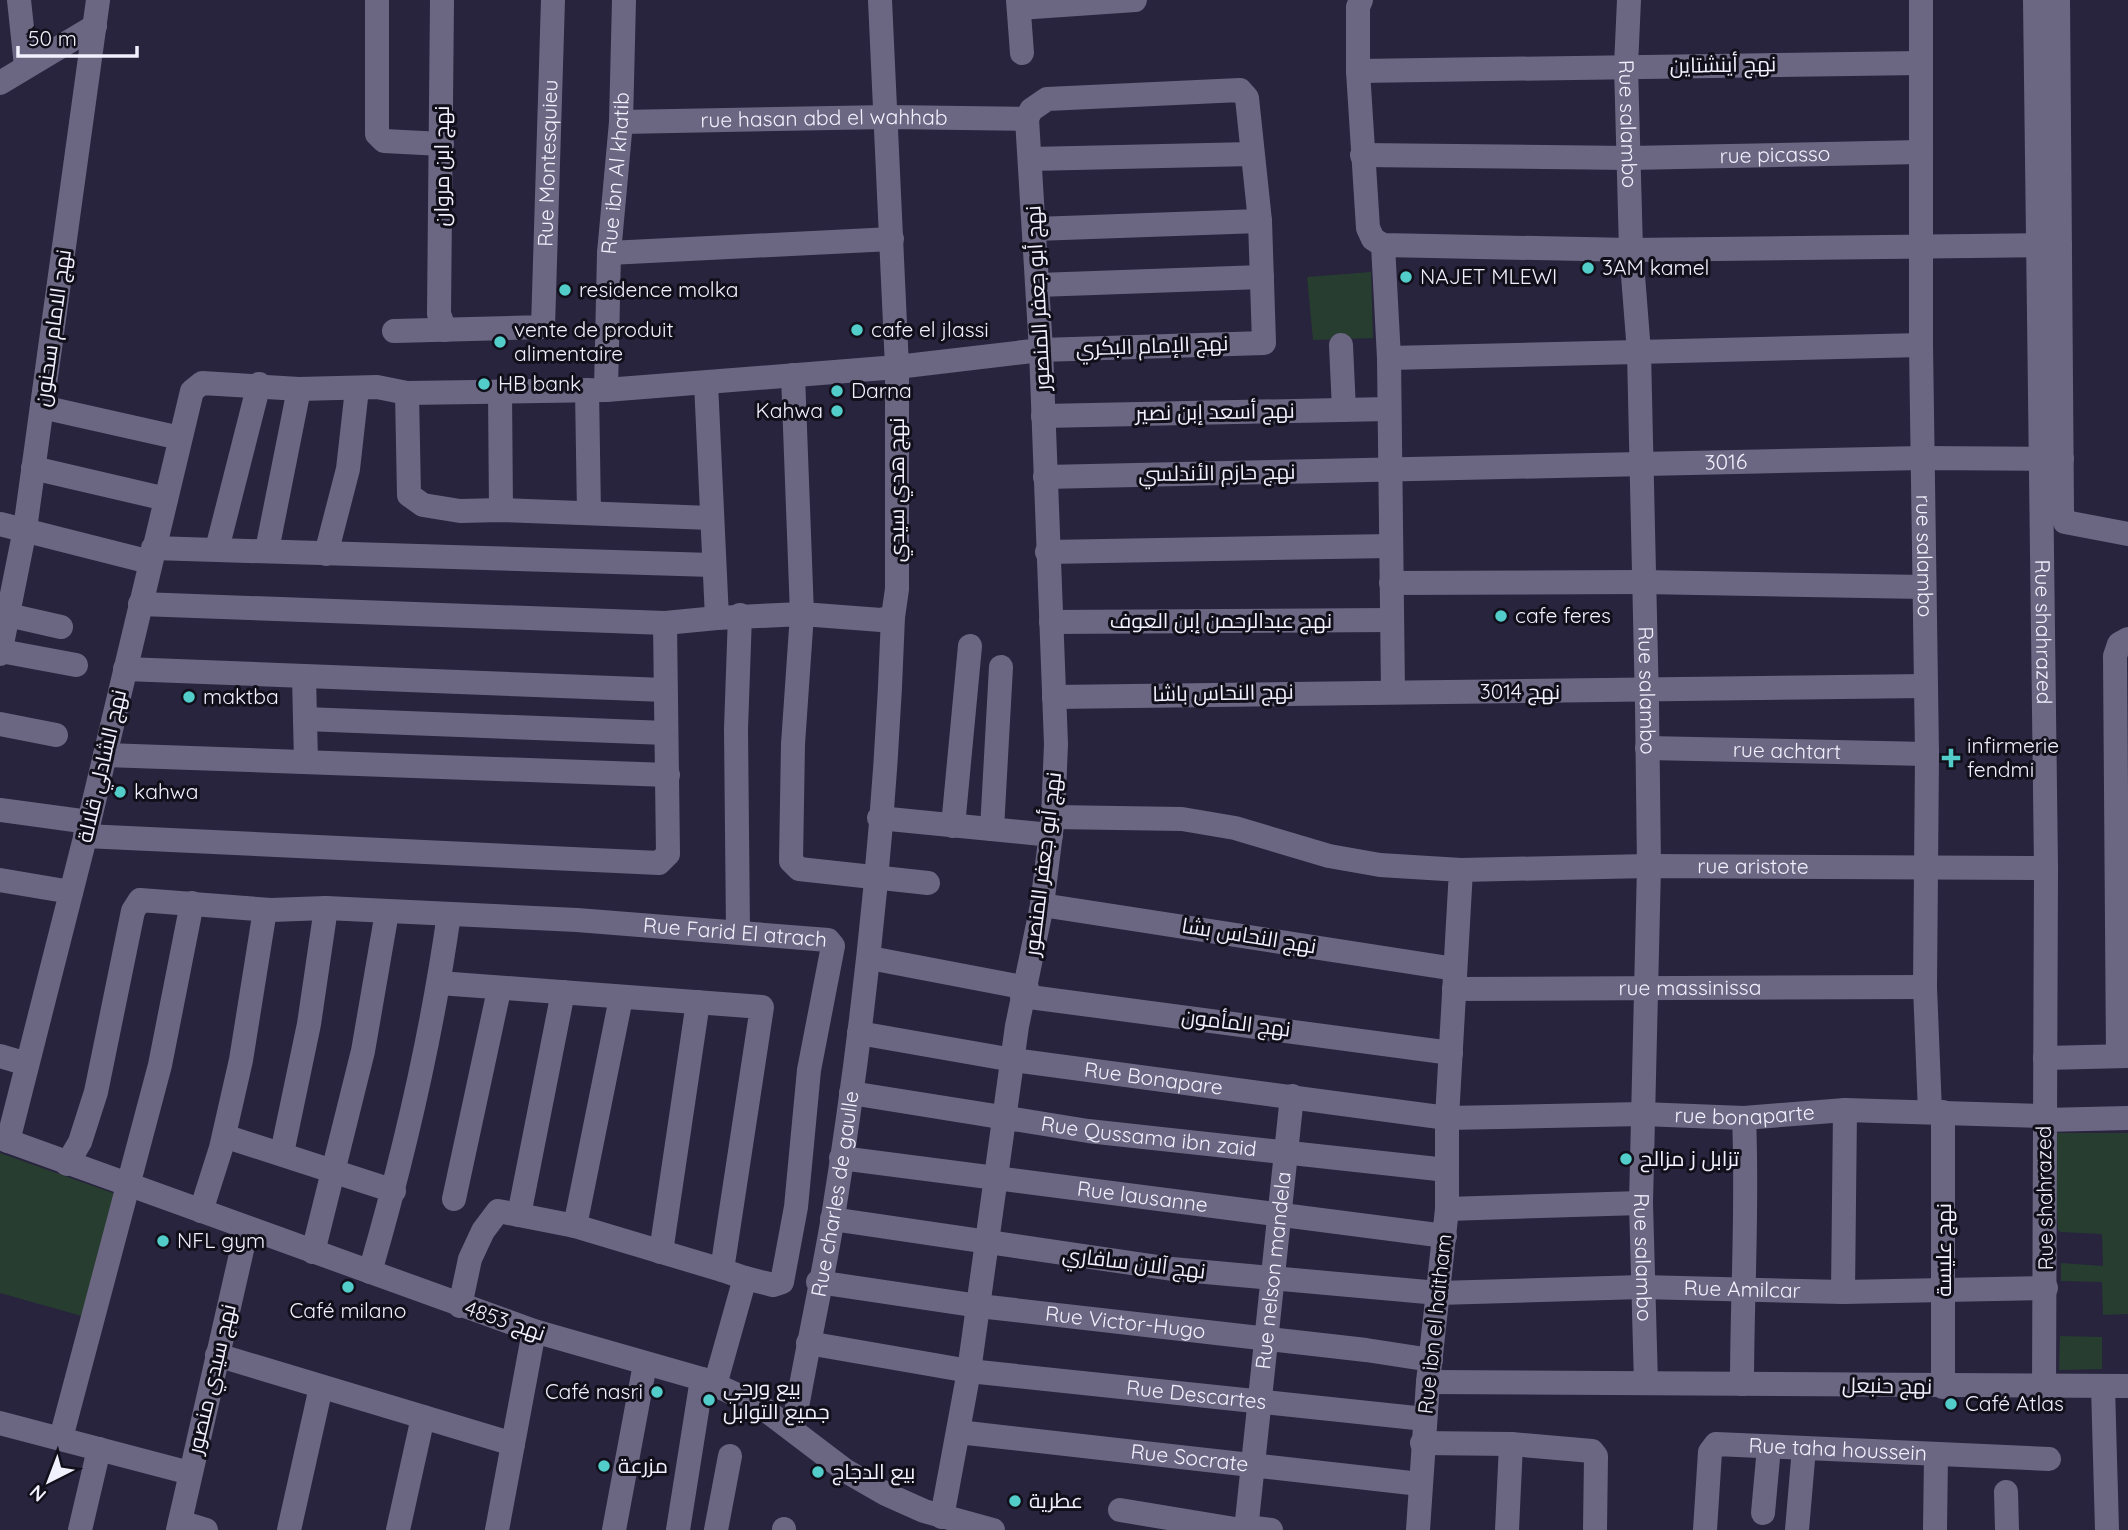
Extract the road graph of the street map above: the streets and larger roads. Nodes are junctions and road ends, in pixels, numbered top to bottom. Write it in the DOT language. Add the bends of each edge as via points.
graph roads {
  1 [pos="19,0"];
  2 [pos="97,0"];
  3 [pos="377,0"];
  4 [pos="442,0"];
  5 [pos="553,0"];
  6 [pos="624,0"];
  7 [pos="880,0"];
  8 [pos="1135,0"];
  9 [pos="1361,0"];
  10 [pos="1629,0"];
  11 [pos="1921,0"];
  12 [pos="2035,0"];
  13 [pos="2058,0"];
  14 [pos="1018,4"];
  15 [pos="94,26"];
  16 [pos="1022,53"];
  17 [pos="1921,63"];
  18 [pos="26,66"];
  19 [pos="1626,66"];
  20 [pos="1358,71"];
  21 [pos="0,83"];
  22 [pos="887,117"];
  23 [pos="1027,119"];
  24 [pos="621,122"];
  25 [pos="442,144"];
  26 [pos="1920,152"];
  27 [pos="1252,154"];
  28 [pos="1362,155"];
  29 [pos="1629,158"];
  30 [pos="1030,159"];
  31 [pos="1260,220"];
  32 [pos="1035,229"];
  33 [pos="892,239"];
  34 [pos="1383,245"];
  35 [pos="2050,245"];
  36 [pos="1921,246"];
  37 [pos="1631,250"];
  38 [pos="609,253"];
  39 [pos="1262,277"];
  40 [pos="1038,285"];
  41 [pos="445,330"];
  42 [pos="394,331"];
  43 [pos="1341,345"];
  44 [pos="1921,345"];
  45 [pos="1041,349"];
  46 [pos="1639,352"];
  47 [pos="1388,358"];
  48 [pos="897,367"];
  49 [pos="793,375"];
  50 [pos="706,383"];
  51 [pos="258,384"];
  52 [pos="299,388"];
  53 [pos="357,389"];
  54 [pos="596,390"];
  55 [pos="192,391"];
  56 [pos="499,391"];
  57 [pos="407,393"];
  58 [pos="42,407"];
  59 [pos="1388,409"];
  60 [pos="1345,410"];
  61 [pos="1043,416"];
  62 [pos="180,438"];
  63 [pos="1922,458"];
  64 [pos="2052,459"];
  65 [pos="1640,464"];
  66 [pos="33,468"];
  67 [pos="1390,470"];
  68 [pos="1045,477"];
  69 [pos="166,499"];
  70 [pos="501,510"];
  71 [pos="589,513"];
  72 [pos="711,518"];
  73 [pos="0,524"];
  74 [pos="25,529"];
  75 [pos="2128,534"];
  76 [pos="1391,546"];
  77 [pos="217,549"];
  78 [pos="267,550"];
  79 [pos="1047,552"];
  80 [pos="326,554"];
  81 [pos="152,555"];
  82 [pos="712,565"];
  83 [pos="7,580"];
  84 [pos="1643,582"];
  85 [pos="1391,583"];
  86 [pos="1924,587"];
  87 [pos="140,604"];
  88 [pos="802,614"];
  89 [pos="8,615"];
  90 [pos="728,616"];
  91 [pos="893,617"];
  92 [pos="1392,620"];
  93 [pos="1051,622"];
  94 [pos="664,623"];
  95 [pos="61,627"];
  96 [pos="970,646"];
  97 [pos="2122,647"];
  98 [pos="0,653"];
  99 [pos="76,665"];
  100 [pos="1001,667"];
  101 [pos="125,669"];
  102 [pos="304,676"];
  103 [pos="1926,686"];
  104 [pos="666,690"];
  105 [pos="1393,691"];
  106 [pos="1646,692"];
  107 [pos="1054,697"];
  108 [pos="305,719"];
  109 [pos="0,724"];
  110 [pos="666,733"];
  111 [pos="57,735"];
  112 [pos="1647,748"];
  113 [pos="1927,754"];
  114 [pos="105,755"];
  115 [pos="306,762"];
  116 [pos="668,775"];
  117 [pos="0,810"];
  118 [pos="879,818"];
  119 [pos="953,826"];
  120 [pos="1052,826"];
  121 [pos="87,829"];
  122 [pos="992,829"];
  123 [pos="1649,866"];
  124 [pos="2046,868"];
  125 [pos="1461,870"];
  126 [pos="1925,870"];
  127 [pos="877,877"];
  128 [pos="0,880"];
  129 [pos="928,883"];
  130 [pos="71,892"];
  131 [pos="192,903"];
  132 [pos="1042,905"];
  133 [pos="326,908"];
  134 [pos="268,910"];
  135 [pos="387,912"];
  136 [pos="449,914"];
  137 [pos="738,932"];
  138 [pos="870,958"];
  139 [pos="1454,979"];
  140 [pos="439,983"];
  141 [pos="1925,987"];
  142 [pos="1646,988"];
  143 [pos="499,990"];
  144 [pos="562,992"];
  145 [pos="1024,992"];
  146 [pos="621,998"];
  147 [pos="698,1002"];
  148 [pos="859,1033"];
  149 [pos="1451,1053"];
  150 [pos="0,1056"];
  151 [pos="2123,1056"];
  152 [pos="2045,1058"];
  153 [pos="1013,1060"];
  154 [pos="27,1063"];
  155 [pos="851,1093"];
  156 [pos="1292,1096"];
  157 [pos="1845,1110"];
  158 [pos="1936,1112"];
  159 [pos="1642,1114"];
  160 [pos="1447,1118"];
  161 [pos="1744,1118"];
  162 [pos="2044,1118"];
  163 [pos="2128,1118"];
  164 [pos="1005,1119"];
  165 [pos="224,1136"];
  166 [pos="4,1139"];
  167 [pos="282,1153"];
  168 [pos="1286,1153"];
  169 [pos="841,1158"];
  170 [pos="67,1164"];
  171 [pos="1447,1170"];
  172 [pos="335,1173"];
  173 [pos="998,1180"];
  174 [pos="126,1183"];
  175 [pos="394,1191"];
  176 [pos="454,1199"];
  177 [pos="1641,1203"];
  178 [pos="1447,1209"];
  179 [pos="201,1211"];
  180 [pos="519,1215"];
  181 [pos="1280,1217"];
  182 [pos="832,1219"];
  183 [pos="575,1226"];
  184 [pos="247,1228"];
  185 [pos="1444,1237"];
  186 [pos="989,1244"];
  187 [pos="313,1252"];
  188 [pos="661,1252"];
  189 [pos="722,1270"];
  190 [pos="370,1272"];
  191 [pos="745,1278"];
  192 [pos="1274,1279"];
  193 [pos="818,1282"];
  194 [pos="1642,1287"];
  195 [pos="2046,1288"];
  196 [pos="1742,1290"];
  197 [pos="1843,1292"];
  198 [pos="1945,1292"];
  199 [pos="1438,1293"];
  200 [pos="460,1306"];
  201 [pos="979,1306"];
  202 [pos="534,1331"];
  203 [pos="1267,1341"];
  204 [pos="808,1343"];
  205 [pos="217,1355"];
  206 [pos="645,1364"];
  207 [pos="969,1371"];
  208 [pos="1429,1371"];
  209 [pos="709,1382"];
  210 [pos="1646,1383"];
  211 [pos="1742,1384"];
  212 [pos="2103,1386"];
  213 [pos="2128,1386"];
  214 [pos="321,1387"];
  215 [pos="1943,1387"];
  216 [pos="2044,1388"];
  217 [pos="1260,1403"];
  218 [pos="424,1417"];
  219 [pos="1,1430"];
  220 [pos="793,1430"];
  221 [pos="1423,1431"];
  222 [pos="958,1432"];
  223 [pos="61,1438"];
  224 [pos="513,1444"];
  225 [pos="1511,1444"];
  226 [pos="1769,1447"];
  227 [pos="1804,1448"];
  228 [pos="99,1449"];
  229 [pos="1936,1455"];
  230 [pos="730,1456"];
  231 [pos="2049,1460"];
  232 [pos="1254,1465"];
  233 [pos="190,1473"];
  234 [pos="1420,1484"];
  235 [pos="2006,1492"];
  236 [pos="1763,1513"];
  237 [pos="942,1517"];
  238 [pos="1134,1518"];
  239 [pos="179,1526"];
  240 [pos="1501,1527"];
  241 [pos="982,1529"];
  242 [pos="1251,1529"];
  243 [pos="80,1530"];
  244 [pos="206,1530"];
  245 [pos="289,1530"];
  246 [pos="398,1530"];
  247 [pos="497,1530"];
  248 [pos="614,1530"];
  249 [pos="678,1530"];
  250 [pos="716,1530"];
  251 [pos="1418,1530"];
  252 [pos="1595,1530"];
  253 [pos="1705,1530"];
  254 [pos="1797,1530"];
  255 [pos="1934,1530"];
  256 [pos="2007,1530"];
  257 [pos="2108,1530"];
  1 -- 18 [label="street"];
  2 -- 15 [label="street, نهج الامام سحنون"];
  3 -- 25 [label="street" via="379,138"];
  4 -- 25 [label="street, نهج ابن مروان"];
  5 -- 41 [label="street, Rue Montesquieu" via="543,327"];
  6 -- 24 [label="street, Rue ibn Al khatib"];
  7 -- 22 [label="street, نهج هدي سيدي"];
  8 -- 14 [label="street"];
  9 -- 20 [label="street"];
  10 -- 19 [label="street, Rue salambo"];
  11 -- 17 [label="street, rue salambo"];
  12 -- 35 [label="street, Rue shahrazed"];
  13 -- 35 [label="street"];
  14 -- 16 [label="street"];
  15 -- 18 [label="street"];
  15 -- 58 [label="street, نهج الامام سحنون"];
  17 -- 19 [label="street, نهج أينشتاين"];
  17 -- 26 [label="street, rue salambo"];
  18 -- 21 [label="street"];
  19 -- 20 [label="street, نهج أينشتاين"];
  19 -- 29 [label="street, Rue salambo"];
  20 -- 28 [label="street"];
  22 -- 23 [label="street, rue hasan abd el wahhab"];
  22 -- 24 [label="street, rue hasan abd el wahhab"];
  22 -- 33 [label="street, نهج هدي سيدي"];
  23 -- 27 [label="street" via="1031,110 1047,99 1240,90 1247,98"];
  23 -- 30 [label="street, نهج أبو جعفر المنصور"];
  24 -- 38 [label="street, Rue ibn Al khatib"];
  25 -- 41 [label="street, نهج ابن مروان" via="439,314"];
  26 -- 29 [label="street, rue picasso"];
  26 -- 36 [label="street, rue salambo"];
  27 -- 30 [label="street"];
  27 -- 31 [label="street"];
  28 -- 29 [label="street, rue picasso"];
  28 -- 34 [label="street" via="1368,228 1373,239"];
  29 -- 37 [label="street, Rue salambo"];
  30 -- 32 [label="street, نهج أبو جعفر المنصور"];
  31 -- 32 [label="street"];
  31 -- 39 [label="street"];
  32 -- 40 [label="street, نهج أبو جعفر المنصور"];
  33 -- 38 [label="street"];
  33 -- 48 [label="street, نهج هدي سيدي"];
  34 -- 37 [label="street"];
  34 -- 47 [label="street"];
  35 -- 36 [label="street"];
  35 -- 64 [label="street, Rue shahrazed"];
  36 -- 37 [label="street"];
  36 -- 44 [label="street, rue salambo"];
  37 -- 46 [label="street, Rue salambo"];
  38 -- 54 [label="street, Rue ibn Al khatib"];
  39 -- 40 [label="street"];
  39 -- 45 [label="street, نهج الإمام البكري" via="1264,343"];
  40 -- 45 [label="street, نهج أبو جعفر المنصور"];
  41 -- 42 [label="street"];
  43 -- 60 [label="street"];
  44 -- 46 [label="street"];
  44 -- 63 [label="street, rue salambo"];
  45 -- 48 [label="street, نهج الإمام البكري"];
  45 -- 61 [label="street, نهج أبو جعفر المنصور"];
  46 -- 47 [label="street"];
  46 -- 65 [label="street, Rue salambo"];
  47 -- 59 [label="street"];
  48 -- 49 [label="street, نهج الإمام البكري"];
  48 -- 91 [label="street, نهج هدي سيدي" via="897,589"];
  49 -- 50 [label="street, نهج الإمام البكري"];
  49 -- 88 [label="street"];
  50 -- 54 [label="street, نهج الإمام البكري"];
  50 -- 72 [label="street"];
  51 -- 52 [label="street, نهج الإمام البكري"];
  51 -- 55 [label="street, نهج الإمام البكري" via="202,383"];
  51 -- 77 [label="street"];
  52 -- 53 [label="street, نهج الإمام البكري"];
  52 -- 78 [label="street"];
  53 -- 57 [label="street, نهج الإمام البكري" via="377,387"];
  53 -- 80 [label="street" via="348,469"];
  54 -- 56 [label="street, نهج الإمام البكري"];
  54 -- 71 [label="street, Rue ibn Al khatib"];
  55 -- 62 [label="street, نهج الشادلي قلالة"];
  56 -- 57 [label="street, نهج الإمام البكري"];
  56 -- 70 [label="street"];
  57 -- 70 [label="street" via="409,495 422,505 460,512"];
  58 -- 62 [label="street"];
  58 -- 66 [label="street, نهج الامام سحنون"];
  59 -- 60 [label="street, نهج أسعد إبن نصير"];
  59 -- 67 [label="street"];
  60 -- 61 [label="street, نهج أسعد إبن نصير"];
  61 -- 68 [label="street, نهج أبو جعفر المنصور"];
  62 -- 69 [label="street, نهج الشادلي قلالة"];
  63 -- 64 [label="street, 3016"];
  63 -- 65 [label="street, 3016"];
  63 -- 86 [label="street, rue salambo"];
  64 -- 75 [label="street" via="2065,522"];
  64 -- 124 [label="street, Rue shahrazed"];
  65 -- 67 [label="street, 3016"];
  65 -- 84 [label="street, Rue salambo"];
  66 -- 69 [label="street"];
  66 -- 74 [label="street, نهج الامام سحنون"];
  67 -- 68 [label="street, نهج حازم الأندلسي"];
  67 -- 76 [label="street"];
  68 -- 79 [label="street, نهج أبو جعفر المنصور"];
  69 -- 81 [label="street, نهج الشادلي قلالة"];
  70 -- 71 [label="street"];
  71 -- 72 [label="street"];
  72 -- 82 [label="street"];
  73 -- 74 [label="street"];
  74 -- 81 [label="street"];
  74 -- 83 [label="street, نهج الامام سحنون"];
  76 -- 79 [label="street"];
  76 -- 85 [label="street"];
  77 -- 78 [label="street"];
  77 -- 81 [label="street"];
  78 -- 80 [label="street"];
  79 -- 93 [label="street, نهج أبو جعفر المنصور"];
  80 -- 82 [label="street"];
  81 -- 87 [label="street, نهج الشادلي قلالة"];
  82 -- 90 [label="street"];
  83 -- 89 [label="street, نهج الامام سحنون"];
  84 -- 85 [label="street"];
  84 -- 86 [label="street"];
  84 -- 106 [label="street, Rue salambo"];
  85 -- 92 [label="street"];
  86 -- 103 [label="street, rue salambo"];
  87 -- 94 [label="street"];
  87 -- 101 [label="street, نهج الشادلي قلالة"];
  88 -- 90 [label="street"];
  88 -- 91 [label="street"];
  88 -- 127 [label="street" via="791,861 799,869"];
  89 -- 95 [label="street"];
  89 -- 98 [label="street, نهج الامام سحنون"];
  90 -- 94 [label="street"];
  90 -- 137 [label="street" via="736,729"];
  91 -- 118 [label="street, نهج هدي سيدي"];
  92 -- 93 [label="street, نهج عبدالرحمن إبن العوف"];
  92 -- 105 [label="street"];
  93 -- 107 [label="street, نهج أبو جعفر المنصور"];
  94 -- 104 [label="street"];
  96 -- 119 [label="street"];
  97 -- 151 [label="street"];
  98 -- 99 [label="street"];
  100 -- 122 [label="street"];
  101 -- 102 [label="street"];
  101 -- 114 [label="street, نهج الشادلي قلالة"];
  102 -- 104 [label="street"];
  102 -- 108 [label="street"];
  103 -- 106 [label="street, نهج 3014"];
  103 -- 113 [label="street, rue salambo"];
  104 -- 110 [label="street"];
  105 -- 106 [label="street, نهج 3014"];
  105 -- 107 [label="street, نهج النحاس باشا"];
  106 -- 112 [label="street, Rue salambo"];
  107 -- 120 [label="street, نهج أبو جعفر المنصور"];
  108 -- 110 [label="street"];
  108 -- 115 [label="street"];
  109 -- 111 [label="street"];
  110 -- 116 [label="street"];
  112 -- 113 [label="street, rue achtart"];
  112 -- 123 [label="street, Rue salambo"];
  113 -- 126 [label="street, rue salambo"];
  114 -- 115 [label="street"];
  114 -- 121 [label="street, نهج الشادلي قلالة"];
  115 -- 116 [label="street"];
  116 -- 121 [label="street" via="668,854 659,863"];
  117 -- 121 [label="street"];
  118 -- 119 [label="street, rue aristote"];
  118 -- 127 [label="street, Rue charles de gaulle"];
  119 -- 122 [label="street, rue aristote"];
  120 -- 122 [label="street, rue aristote"];
  120 -- 125 [label="street, rue aristote" via="1182,819 1236,828 1329,856"];
  120 -- 132 [label="street, نهج أبو جعفر المنصور"];
  121 -- 130 [label="street, نهج الشادلي قلالة"];
  123 -- 125 [label="street, rue aristote"];
  123 -- 126 [label="street, rue aristote"];
  123 -- 142 [label="street, Rue salambo"];
  124 -- 126 [label="street, rue aristote"];
  124 -- 152 [label="street, Rue shahrazed"];
  125 -- 139 [label="street, Rue ibn el haitham"];
  126 -- 141 [label="street, rue salambo"];
  127 -- 129 [label="street"];
  127 -- 138 [label="street, Rue charles de gaulle"];
  128 -- 130 [label="street"];
  130 -- 154 [label="street, نهج الشادلي قلالة"];
  131 -- 134 [label="street, Rue Farid El atrach"];
  131 -- 170 [label="street, Rue Farid El atrach" via="145,899 135,904 96,1092"];
  131 -- 174 [label="street" via="167,1034"];
  132 -- 139 [label="street, نهج النحاس بشا"];
  132 -- 145 [label="street, نهج أبو جعفر المنصور"];
  133 -- 134 [label="street, Rue Farid El atrach"];
  133 -- 135 [label="street, Rue Farid El atrach"];
  133 -- 167 [label="street" via="309,1024"];
  134 -- 165 [label="street"];
  135 -- 136 [label="street, Rue Farid El atrach"];
  135 -- 172 [label="street" via="363,1051"];
  136 -- 137 [label="street, Rue Farid El atrach"];
  136 -- 140 [label="street"];
  137 -- 191 [label="street, Rue Farid El atrach" via="828,940 834,946 809,1070 796,1207 782,1282 773,1285"];
  138 -- 145 [label="street, نهج المأمون"];
  138 -- 148 [label="street, Rue charles de gaulle"];
  139 -- 142 [label="street, rue massinissa"];
  139 -- 149 [label="street, Rue ibn el haitham"];
  140 -- 143 [label="street"];
  140 -- 175 [label="street"];
  141 -- 142 [label="street, rue massinissa"];
  141 -- 158 [label="street, rue salambo"];
  142 -- 159 [label="street, Rue salambo"];
  143 -- 144 [label="street"];
  143 -- 176 [label="street"];
  144 -- 146 [label="street"];
  144 -- 180 [label="street"];
  145 -- 149 [label="street, نهج المأمون"];
  145 -- 153 [label="street, نهج أبو جعفر المنصور"];
  146 -- 147 [label="street"];
  146 -- 183 [label="street"];
  147 -- 188 [label="street"];
  147 -- 189 [label="street" via="762,1007"];
  148 -- 153 [label="street, Rue Bonapare"];
  148 -- 155 [label="street, Rue charles de gaulle"];
  149 -- 160 [label="street, Rue ibn el haitham"];
  150 -- 154 [label="street"];
  151 -- 152 [label="street"];
  152 -- 162 [label="street, Rue shahrazed"];
  153 -- 156 [label="street, Rue Bonapare"];
  153 -- 164 [label="street, نهج أبو جعفر المنصور"];
  154 -- 166 [label="street, نهج الشادلي قلالة"];
  155 -- 164 [label="street, Rue Qussama ibn zaid"];
  155 -- 169 [label="street, Rue charles de gaulle"];
  156 -- 160 [label="street, Rue Bonapare"];
  156 -- 168 [label="street, Rue nelson mandela"];
  157 -- 158 [label="street, rue bonaparte"];
  157 -- 161 [label="street, rue bonaparte"];
  157 -- 197 [label="street"];
  158 -- 162 [label="street, rue bonaparte"];
  158 -- 198 [label="street, نهج عليسة"];
  159 -- 160 [label="street, rue bonaparte"];
  159 -- 161 [label="street, rue bonaparte"];
  159 -- 177 [label="street, Rue salambo"];
  160 -- 171 [label="street, Rue ibn el haitham"];
  161 -- 196 [label="street" via="1748,1200"];
  162 -- 163 [label="street, rue bonaparte"];
  162 -- 195 [label="street, Rue shahrazed"];
  164 -- 168 [label="street, Rue Qussama ibn zaid"];
  164 -- 173 [label="street, نهج أبو جعفر المنصور"];
  165 -- 167 [label="street"];
  165 -- 179 [label="street"];
  166 -- 170 [label="street, نهج 4853"];
  167 -- 172 [label="street"];
  168 -- 171 [label="street, Rue Qussama ibn zaid"];
  168 -- 181 [label="street, Rue nelson mandela"];
  169 -- 173 [label="street, Rue lausanne"];
  169 -- 182 [label="street, Rue charles de gaulle"];
  170 -- 174 [label="street, نهج 4853"];
  171 -- 178 [label="street, Rue ibn el haitham"];
  172 -- 175 [label="street"];
  172 -- 187 [label="street"];
  173 -- 181 [label="street, Rue lausanne"];
  173 -- 186 [label="street, نهج أبو جعفر المنصور"];
  174 -- 179 [label="street, نهج 4853"];
  174 -- 223 [label="street"];
  175 -- 190 [label="street"];
  177 -- 178 [label="street"];
  177 -- 194 [label="street, Rue salambo"];
  178 -- 185 [label="street, Rue ibn el haitham"];
  179 -- 184 [label="street, نهج 4853"];
  180 -- 183 [label="street"];
  180 -- 200 [label="street" via="498,1212 483,1231 470,1259"];
  181 -- 185 [label="street, Rue lausanne"];
  181 -- 192 [label="street, Rue nelson mandela"];
  182 -- 186 [label="street, نهج آلان سافاري"];
  182 -- 193 [label="street, Rue charles de gaulle"];
  183 -- 188 [label="street"];
  184 -- 187 [label="street, نهج 4853"];
  184 -- 205 [label="street, نهج سيدي منصور"];
  185 -- 199 [label="street, Rue ibn el haitham"];
  186 -- 192 [label="street, نهج آلان سافاري"];
  186 -- 201 [label="street, نهج أبو جعفر المنصور"];
  187 -- 190 [label="street, نهج 4853"];
  188 -- 189 [label="street"];
  189 -- 191 [label="street"];
  190 -- 200 [label="street, نهج 4853"];
  191 -- 209 [label="street"];
  192 -- 199 [label="street, نهج آلان سافاري"];
  192 -- 203 [label="street, Rue nelson mandela"];
  193 -- 201 [label="street, Rue Victor-Hugo"];
  193 -- 204 [label="street, Rue charles de gaulle"];
  194 -- 196 [label="street, Rue Amilcar"];
  194 -- 199 [label="street, Rue Amilcar"];
  194 -- 210 [label="street, Rue salambo"];
  195 -- 198 [label="street, Rue Amilcar"];
  195 -- 216 [label="street, Rue shahrazed"];
  196 -- 197 [label="street, Rue Amilcar"];
  196 -- 211 [label="street"];
  197 -- 198 [label="street, Rue Amilcar"];
  198 -- 215 [label="street, نهج عليسة"];
  199 -- 208 [label="street, Rue ibn el haitham"];
  200 -- 202 [label="street, نهج 4853"];
  201 -- 203 [label="street, Rue Victor-Hugo"];
  201 -- 207 [label="street, نهج أبو جعفر المنصور"];
  202 -- 206 [label="street, نهج 4853"];
  202 -- 224 [label="street"];
  203 -- 208 [label="street, Rue Victor-Hugo" via="1366,1350"];
  203 -- 217 [label="street, Rue nelson mandela"];
  204 -- 207 [label="street, Rue Descartes"];
  204 -- 220 [label="street, Rue charles de gaulle"];
  205 -- 214 [label="street"];
  205 -- 233 [label="street, نهج سيدي منصور"];
  206 -- 209 [label="street, نهج 4853"];
  206 -- 248 [label="street"];
  207 -- 217 [label="street, Rue Descartes"];
  207 -- 222 [label="street, نهج أبو جعفر المنصور"];
  208 -- 210 [label="street, Rue Victor-Hugo"];
  208 -- 221 [label="street, Rue ibn el haitham"];
  209 -- 220 [label="street, نهج 4853" via="747,1398"];
  209 -- 249 [label="street"];
  210 -- 211 [label="street, نهج حنبعل"];
  211 -- 215 [label="street, نهج حنبعل"];
  212 -- 213 [label="street, نهج حنبعل"];
  212 -- 216 [label="street, نهج حنبعل"];
  212 -- 257 [label="street"];
  214 -- 218 [label="street"];
  214 -- 245 [label="street"];
  215 -- 216 [label="street, نهج حنبعل"];
  217 -- 221 [label="street, Rue Descartes"];
  217 -- 232 [label="street, Rue nelson mandela"];
  218 -- 224 [label="street"];
  218 -- 246 [label="street"];
  219 -- 223 [label="street"];
  220 -- 237 [label="street, نهج 4853" via="846,1471"];
  221 -- 225 [label="street, Rue Descartes"];
  221 -- 234 [label="street, Rue ibn el haitham"];
  222 -- 232 [label="street, Rue Socrate"];
  222 -- 237 [label="street, نهج أبو جعفر المنصور"];
  223 -- 228 [label="street"];
  224 -- 247 [label="street"];
  225 -- 240 [label="street"];
  225 -- 252 [label="street, Rue Descartes" via="1592,1451 1596,1456"];
  226 -- 227 [label="street, Rue taha houssein"];
  226 -- 236 [label="street"];
  226 -- 253 [label="street, Rue taha houssein" via="1712,1447"];
  227 -- 229 [label="street, Rue taha houssein"];
  227 -- 254 [label="street"];
  228 -- 233 [label="street"];
  228 -- 243 [label="street"];
  229 -- 231 [label="street, Rue taha houssein"];
  229 -- 255 [label="street"];
  230 -- 250 [label="street"];
  232 -- 234 [label="street, Rue Socrate"];
  232 -- 242 [label="street, Rue nelson mandela"];
  233 -- 239 [label="street, نهج سيدي منصور"];
  234 -- 251 [label="street, Rue ibn el haitham"];
  235 -- 256 [label="street"];
  237 -- 241 [label="street, نهج 4853"];
  238 -- 242 [label="street"];
  239 -- 244 [label="street"];
}
